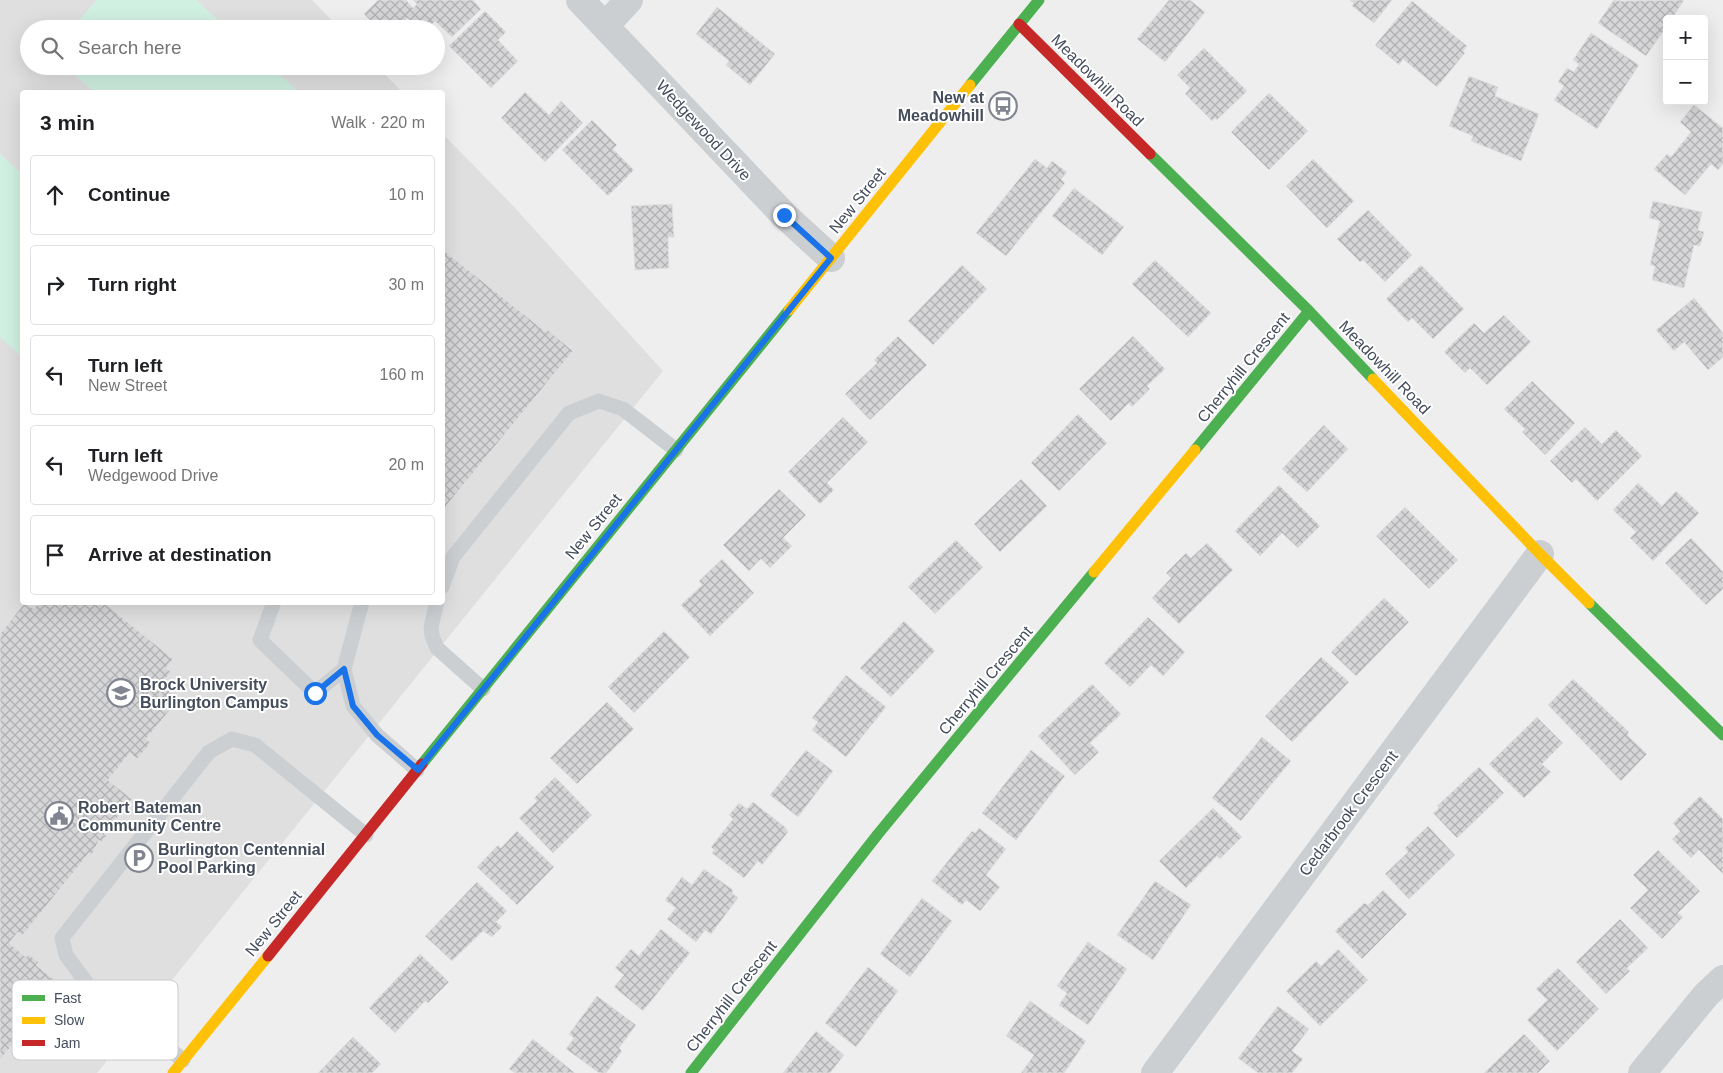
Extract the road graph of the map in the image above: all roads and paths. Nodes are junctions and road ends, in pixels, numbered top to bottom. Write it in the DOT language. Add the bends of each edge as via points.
graph roads {
  1 [pos="580,0"];
  2 [pos="629,0"];
  3 [pos="1039,0"];
  4 [pos="1019,24"];
  5 [pos="605,26"];
  6 [pos="831,258"];
  7 [pos="1309,311"];
  8 [pos="676,450"];
  9 [pos="1540,554"];
  10 [pos="445,579"];
  11 [pos="273,605"];
  12 [pos="361,605"];
  13 [pos="436,605"];
  14 [pos="344,669"];
  15 [pos="483,689"];
  16 [pos="1723,735"];
  17 [pos="418,770"];
  18 [pos="366,835"];
  19 [pos="1723,979"];
  20 [pos="84,980"];
  21 [pos="178,1056"];
  22 [pos="183,1060"];
  23 [pos="173,1073"];
  24 [pos="691,1073"];
  25 [pos="1155,1073"];
  26 [pos="1642,1073"];
  1 -- 5 [label="street, Wedgewood Drive"];
  2 -- 5 [label="street"];
  3 -- 4 [label="street, New Street"];
  4 -- 6 [label="street, New Street"];
  4 -- 7 [label="street, Meadowhill Road"];
  5 -- 6 [label="street, Wedgewood Drive" via="784,215"];
  6 -- 8 [label="street, New Street"];
  7 -- 9 [label="street, Meadowhill Road"];
  7 -- 24 [label="street, Cherryhill Crescent" via="878,834"];
  8 -- 10 [label="lane" via="623,409 599,401 569,413 453,557"];
  8 -- 15 [label="street, New Street"];
  9 -- 16 [label="street, Meadowhill Road"];
  9 -- 25 [label="street, Cedarbrook Crescent"];
  11 -- 14 [label="lane" via="260,640 315,693"];
  12 -- 14 [label="lane"];
  13 -- 15 [label="lane" via="431,627 437,648"];
  14 -- 17 [label="lane" via="353,706 377,735"];
  15 -- 17 [label="street, New Street"];
  17 -- 18 [label="street, New Street"];
  18 -- 20 [label="lane" via="255,745 232,739 209,752 62,938 66,955"];
  18 -- 22 [label="street, New Street"];
  19 -- 26 [label="street"];
  21 -- 22 [label="lane"];
  22 -- 23 [label="street, New Street"];
}
